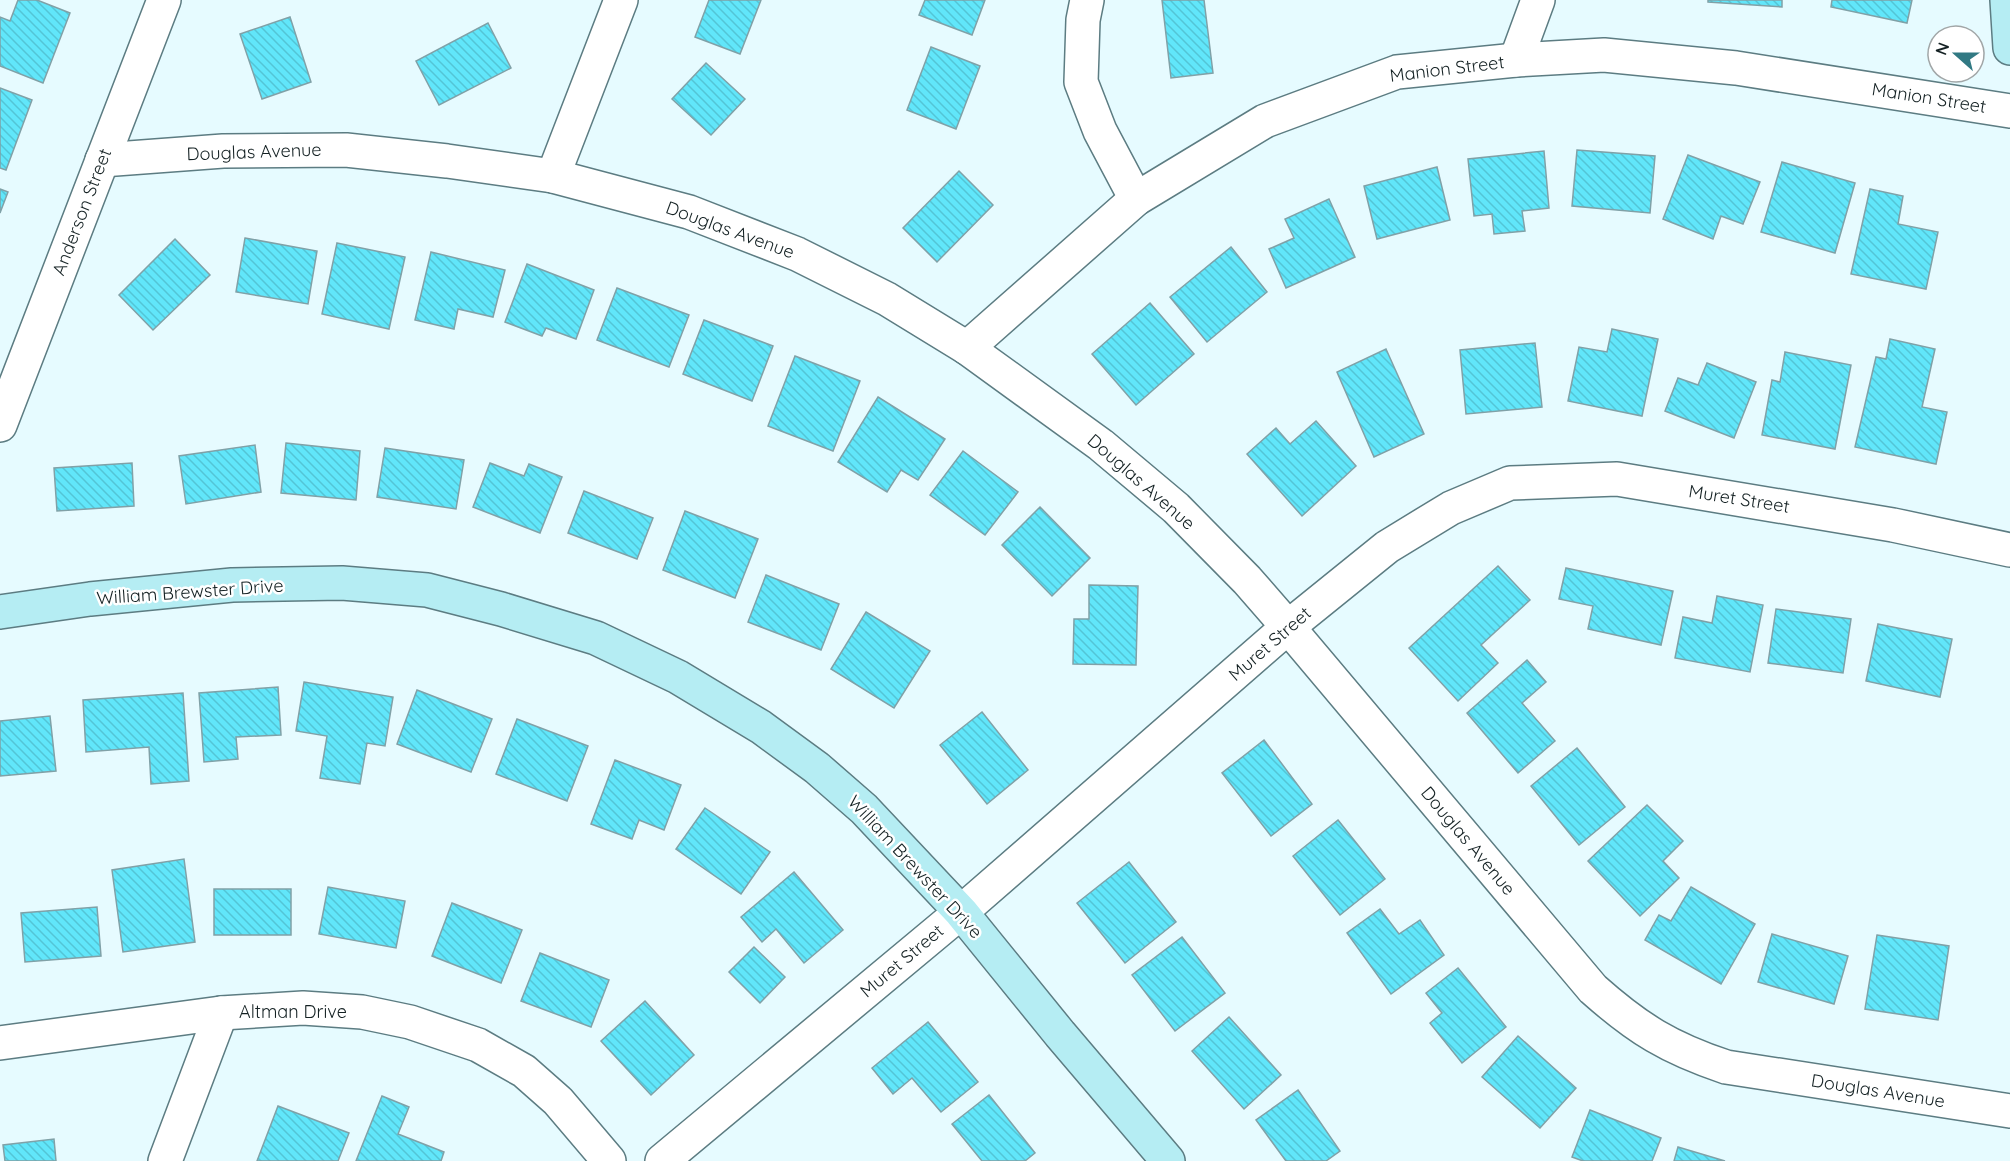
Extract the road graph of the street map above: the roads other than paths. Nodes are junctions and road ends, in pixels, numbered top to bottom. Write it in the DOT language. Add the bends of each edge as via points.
graph roads {
  1 [pos="164,0"];
  2 [pos="621,0"];
  3 [pos="1088,0"];
  4 [pos="1538,0"];
  5 [pos="2007,0"];
  6 [pos="2010,48"];
  7 [pos="1516,60"];
  8 [pos="2010,111"];
  9 [pos="102,160"];
  10 [pos="553,176"];
  11 [pos="1136,199"];
  12 [pos="967,348"];
  13 [pos="0,425"];
  14 [pos="2010,550"];
  15 [pos="0,612"];
  16 [pos="1288,627"];
  17 [pos="961,912"];
  18 [pos="221,1013"];
  19 [pos="0,1043"];
  20 [pos="2010,1111"];
  21 [pos="165,1161"];
  22 [pos="609,1161"];
  23 [pos="662,1161"];
  24 [pos="1168,1161"];
  1 -- 9 [label="street, Anderson Street"];
  2 -- 10 [label="street"];
  3 -- 11 [label="street" via="1083,20 1081,82 1100,131"];
  4 -- 7 [label="street"];
  5 -- 6 [label="street"];
  7 -- 8 [label="street, Manion Street" via="1604,55 1736,68"];
  7 -- 11 [label="street, Manion Street" via="1396,72 1265,121"];
  9 -- 10 [label="street, Douglas Avenue" via="223,151 346,150"];
  9 -- 13 [label="street, Anderson Street"];
  10 -- 12 [label="street, Douglas Avenue" via="689,212 797,254 887,299"];
  11 -- 12 [label="street, Manion Street"];
  12 -- 16 [label="street, Douglas Avenue" via="1101,445 1176,508"];
  14 -- 16 [label="street, Muret Street" via="1893,525 1617,479 1510,483 1451,508 1387,547"];
  15 -- 17 [label="street, William Brewster Drive" via="232,585 342,583 427,590 533,618 596,638 678,677 761,727 864,809"];
  16 -- 17 [label="street, Muret Street"];
  16 -- 20 [label="street, Douglas Avenue" via="1593,989 1655,1037 1726,1067"];
  17 -- 23 [label="street, Muret Street"];
  17 -- 24 [label="street, William Brewster Drive"];
  18 -- 19 [label="street, Altman Drive"];
  18 -- 21 [label="street"];
  18 -- 22 [label="street, Altman Drive" via="303,1008 362,1012 410,1022 478,1045 524,1071 558,1101"];
}
